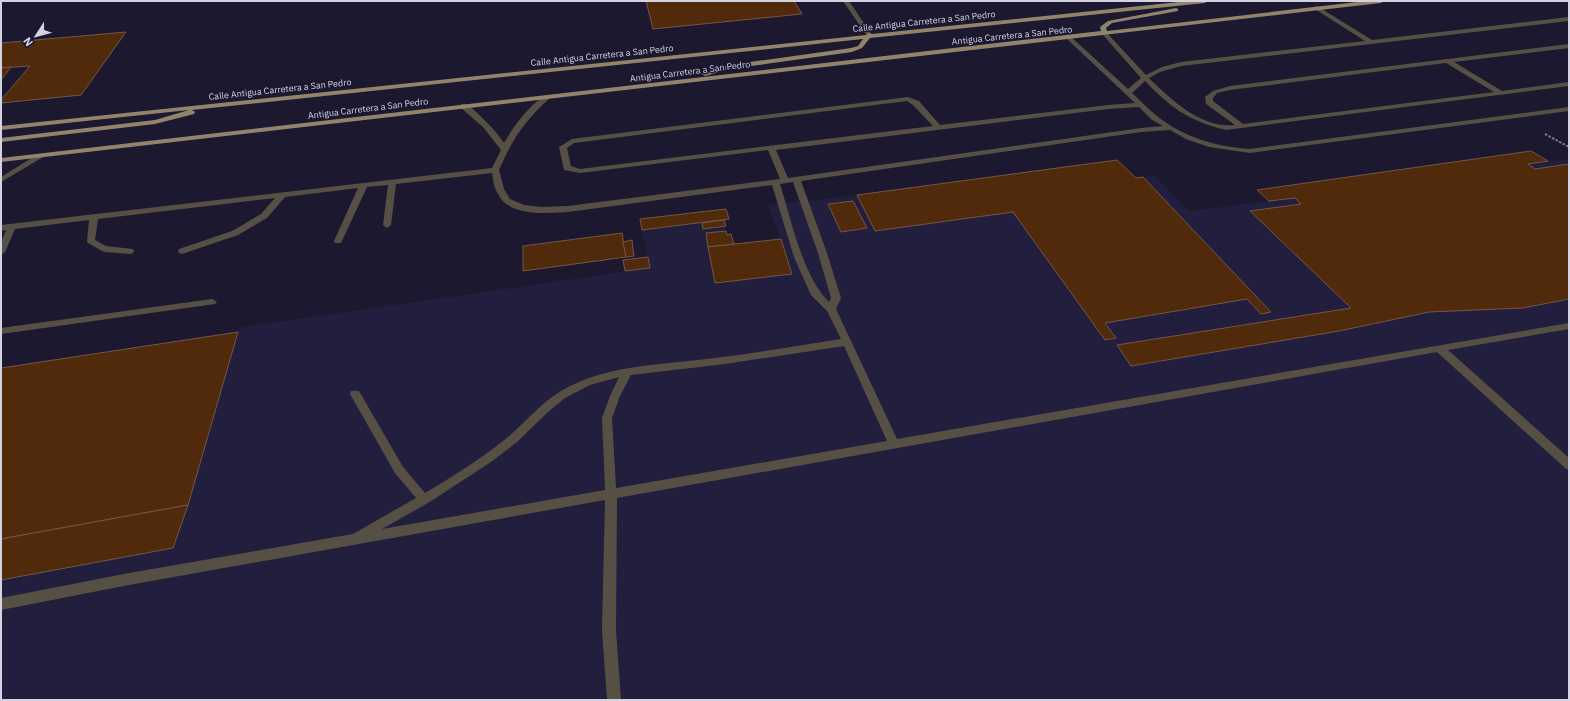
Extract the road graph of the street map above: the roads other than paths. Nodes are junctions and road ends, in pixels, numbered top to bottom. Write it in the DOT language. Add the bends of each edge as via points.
graph roads {
  1 [pos="846,1"];
  2 [pos="1206,1"];
  3 [pos="1381,1"];
  4 [pos="1317,8"];
  5 [pos="1569,19"];
  6 [pos="1105,34"];
  7 [pos="869,36"];
  8 [pos="1068,37"];
  9 [pos="1371,42"];
  10 [pos="1569,46"];
  11 [pos="1447,61"];
  12 [pos="1145,76"];
  13 [pos="684,81"];
  14 [pos="1569,84"];
  15 [pos="1127,93"];
  16 [pos="1501,94"];
  17 [pos="548,97"];
  18 [pos="220,104"];
  19 [pos="1139,105"];
  20 [pos="464,106"];
  21 [pos="1569,108"];
  22 [pos="1242,126"];
  23 [pos="1,128"];
  24 [pos="938,128"];
  25 [pos="1170,128"];
  26 [pos="1,140"];
  27 [pos="771,148"];
  28 [pos="504,149"];
  29 [pos="41,156"];
  30 [pos="1,160"];
  31 [pos="495,170"];
  32 [pos="796,179"];
  33 [pos="1,180"];
  34 [pos="785,181"];
  35 [pos="392,182"];
  36 [pos="775,182"];
  37 [pos="364,185"];
  38 [pos="282,195"];
  39 [pos="94,217"];
  40 [pos="387,225"];
  41 [pos="12,227"];
  42 [pos="1,228"];
  43 [pos="338,241"];
  44 [pos="182,251"];
  45 [pos="1,252"];
  46 [pos="130,252"];
  47 [pos="212,302"];
  48 [pos="831,309"];
  49 [pos="1569,326"];
  50 [pos="1,331"];
  51 [pos="847,342"];
  52 [pos="1439,348"];
  53 [pos="627,372"];
  54 [pos="355,394"];
  55 [pos="894,444"];
  56 [pos="1569,465"];
  57 [pos="611,494"];
  58 [pos="424,500"];
  59 [pos="351,540"];
  60 [pos="1,604"];
  61 [pos="614,700"];
  1 -- 7 [label="street"];
  2 -- 6 [label="main road" via="1179,9 1110,22 1103,27"];
  2 -- 7 [label="main road, Calle Antigua Carretera a San Pedro"];
  3 -- 4 [label="main road, Antigua Carretera a San Pedro"];
  4 -- 6 [label="main road, Antigua Carretera a San Pedro"];
  4 -- 9 [label="street"];
  5 -- 9 [label="street"];
  6 -- 8 [label="main road, Antigua Carretera a San Pedro"];
  6 -- 12 [label="street"];
  7 -- 13 [label="main road" via="860,47 852,50 729,67"];
  7 -- 18 [label="main road, Calle Antigua Carretera a San Pedro"];
  8 -- 13 [label="main road, Antigua Carretera a San Pedro"];
  8 -- 15 [label="street"];
  9 -- 12 [label="street" via="1181,64"];
  10 -- 11 [label="street"];
  11 -- 16 [label="street"];
  11 -- 22 [label="street" via="1230,88 1215,92 1209,97 1209,102 1213,106"];
  12 -- 15 [label="street"];
  12 -- 22 [label="street" via="1184,113 1201,122 1226,128"];
  13 -- 17 [label="main road, Antigua Carretera a San Pedro"];
  14 -- 16 [label="street"];
  15 -- 19 [label="street"];
  16 -- 22 [label="street"];
  17 -- 20 [label="main road, Antigua Carretera a San Pedro"];
  17 -- 28 [label="street" via="529,112 514,130"];
  18 -- 23 [label="main road, Calle Antigua Carretera a San Pedro"];
  18 -- 26 [label="main road" via="155,122"];
  19 -- 24 [label="street"];
  19 -- 25 [label="street"];
  20 -- 28 [label="street" via="494,133"];
  20 -- 29 [label="main road, Antigua Carretera a San Pedro"];
  21 -- 25 [label="street" via="1250,151 1202,144"];
  24 -- 27 [label="street"];
  24 -- 27 [label="street" via="916,103 908,99 572,141 563,147 566,168 580,171"];
  25 -- 32 [label="street"];
  27 -- 34 [label="street"];
  28 -- 31 [label="street"];
  29 -- 30 [label="main road, Antigua Carretera a San Pedro"];
  29 -- 33 [label="street"];
  31 -- 35 [label="street"];
  31 -- 36 [label="street" via="502,196 524,208 546,210"];
  32 -- 34 [label="street"];
  32 -- 48 [label="street" via="830,274 836,298"];
  34 -- 36 [label="street"];
  35 -- 37 [label="street"];
  35 -- 40 [label="street"];
  36 -- 48 [label="street" via="798,257 816,295"];
  37 -- 38 [label="street"];
  37 -- 43 [label="street"];
  38 -- 39 [label="street"];
  38 -- 44 [label="street" via="264,216 234,233"];
  39 -- 41 [label="street"];
  39 -- 46 [label="street" via="91,241 104,249"];
  41 -- 42 [label="street"];
  41 -- 45 [label="street"];
  47 -- 50 [label="street"];
  48 -- 51 [label="street"];
  49 -- 52 [label="street"];
  51 -- 53 [label="street"];
  51 -- 55 [label="street"];
  52 -- 55 [label="street"];
  52 -- 56 [label="street"];
  53 -- 57 [label="street" via="607,418"];
  53 -- 58 [label="street" via="600,378 554,399 506,445"];
  54 -- 58 [label="street" via="399,470"];
  55 -- 57 [label="street"];
  57 -- 59 [label="street"];
  57 -- 61 [label="street" via="609,630"];
  58 -- 59 [label="street"];
  59 -- 60 [label="street" via="136,577"];
}
